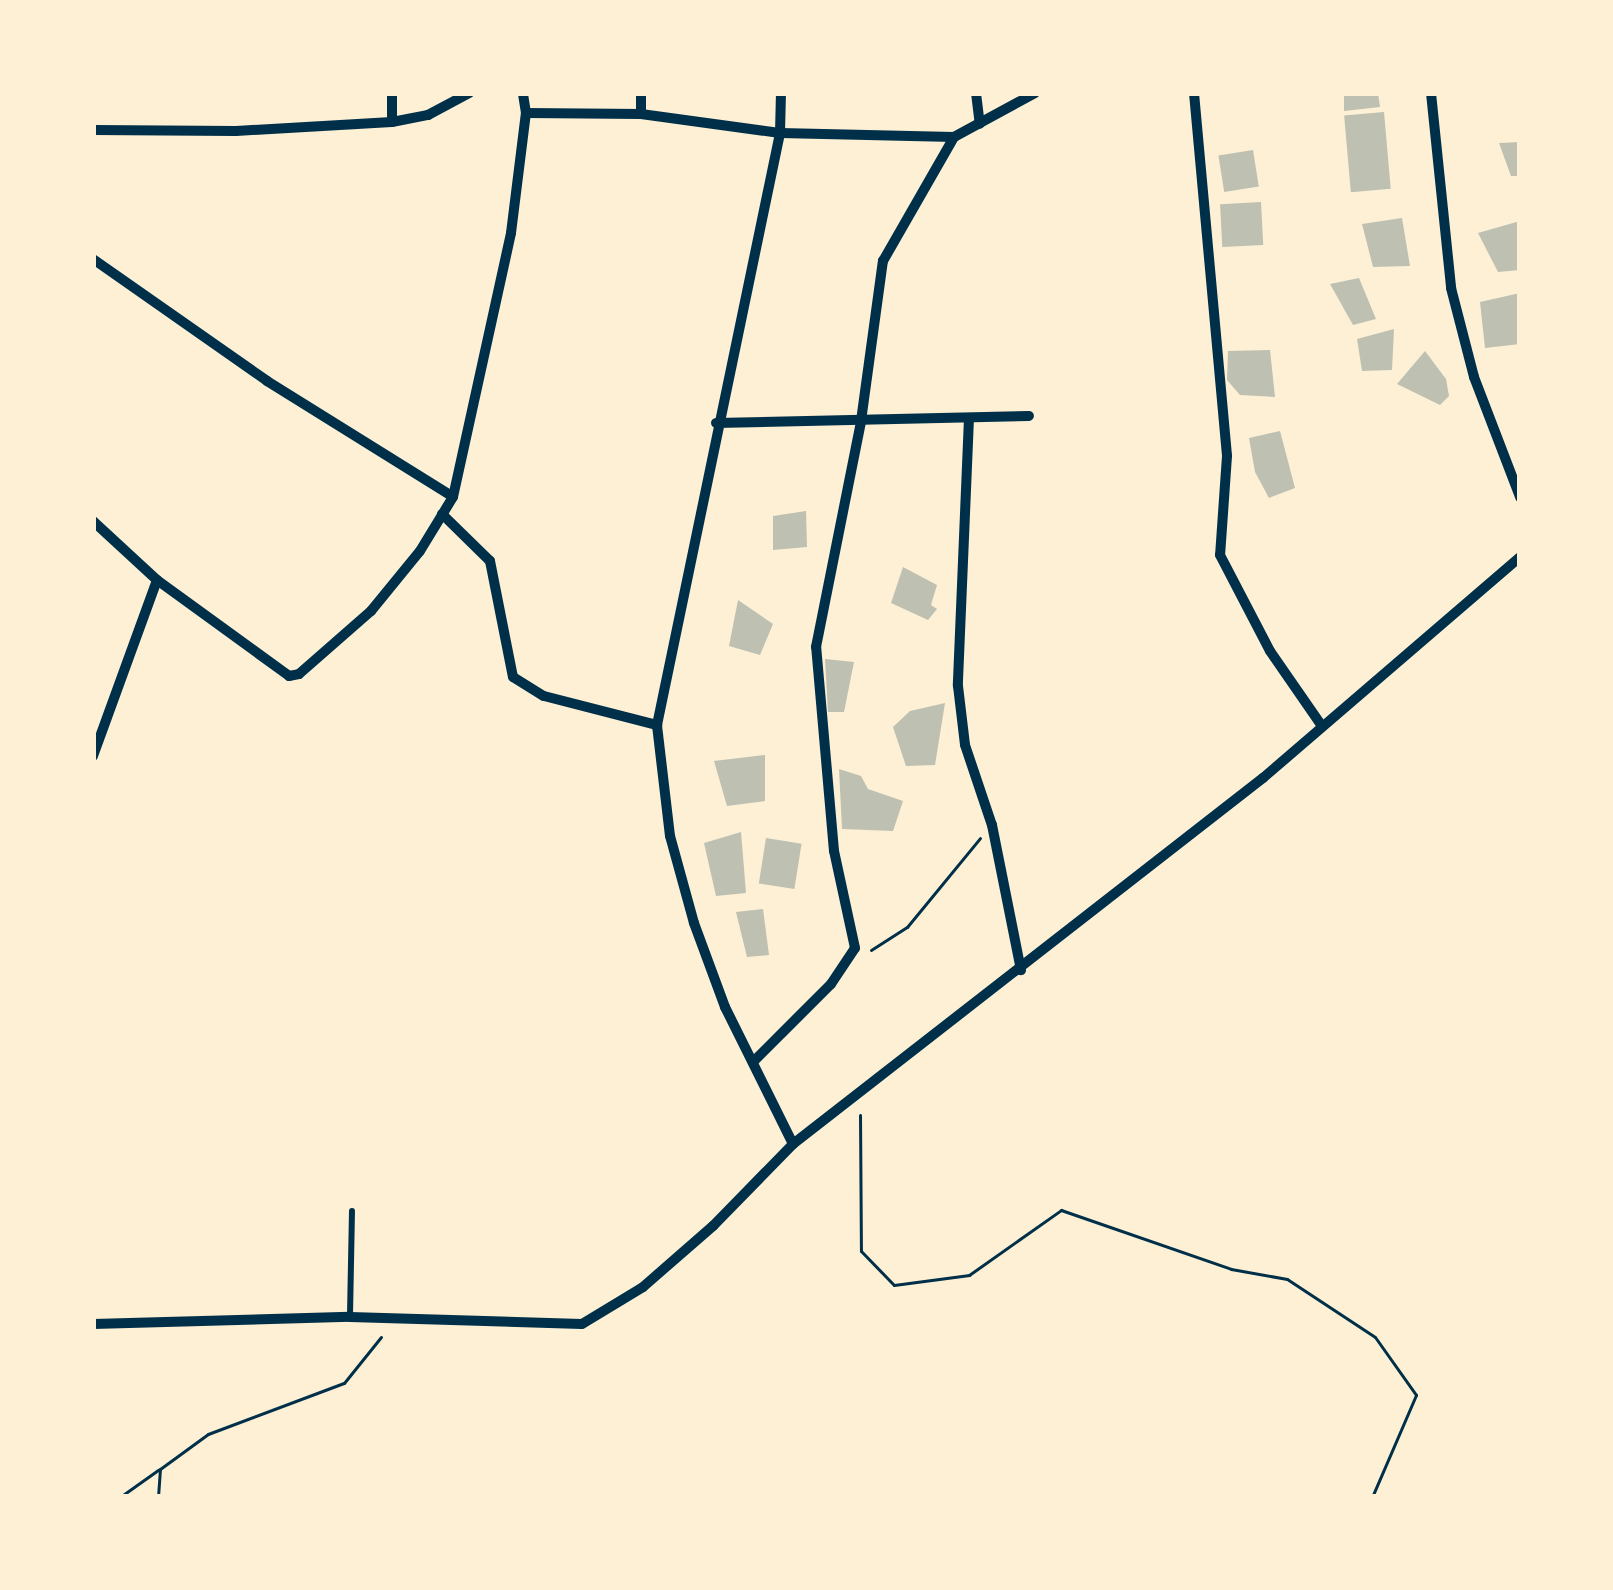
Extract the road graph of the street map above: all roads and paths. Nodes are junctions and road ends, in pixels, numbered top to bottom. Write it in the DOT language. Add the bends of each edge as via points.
graph roads {
  1 [pos="392,93"];
  2 [pos="470,93"];
  3 [pos="523,93"];
  4 [pos="641,93"];
  5 [pos="781,93"];
  6 [pos="976,93"];
  7 [pos="1035,93"];
  8 [pos="1194,93"];
  9 [pos="1431,93"];
  10 [pos="526,113"];
  11 [pos="641,114"];
  12 [pos="392,122"];
  13 [pos="980,124"];
  14 [pos="93,130"];
  15 [pos="780,133"];
  16 [pos="954,137"];
  17 [pos="93,259"];
  18 [pos="1029,416"];
  19 [pos="970,418"];
  20 [pos="861,421"];
  21 [pos="716,423"];
  22 [pos="453,496"];
  23 [pos="1520,497"];
  24 [pos="442,514"];
  25 [pos="93,521"];
  26 [pos="1520,557"];
  27 [pos="157,580"];
  28 [pos="657,725"];
  29 [pos="1322,726"];
  30 [pos="93,756"];
  31 [pos="992,825"];
  32 [pos="853,957"];
  33 [pos="1022,970"];
  34 [pos="752,1062"];
  35 [pos="860,1095"];
  36 [pos="794,1144"];
  37 [pos="352,1210"];
  38 [pos="350,1317"];
  39 [pos="397,1317"];
  40 [pos="93,1324"];
  41 [pos="160,1469"];
  42 [pos="120,1497"];
  43 [pos="158,1497"];
  44 [pos="1372,1497"];
  1 -- 12 [label="street"];
  2 -- 12 [label="street"];
  3 -- 10 [label="street"];
  4 -- 11 [label="street"];
  5 -- 15 [label="street"];
  6 -- 13 [label="street"];
  7 -- 13 [label="street"];
  8 -- 29 [label="street" via="1227,456 1220,555 1270,651"];
  9 -- 23 [label="street" via="1451,289 1484,408"];
  10 -- 11 [label="street"];
  10 -- 22 [label="street" via="496,312"];
  11 -- 15 [label="street"];
  12 -- 14 [label="street"];
  13 -- 16 [label="street"];
  15 -- 16 [label="street"];
  15 -- 21 [label="street"];
  16 -- 20 [label="street" via="883,261"];
  17 -- 22 [label="street" via="267,381"];
  18 -- 19 [label="street"];
  19 -- 20 [label="street"];
  19 -- 31 [label="street" via="958,686 964,745"];
  20 -- 21 [label="street"];
  20 -- 32 [label="street" via="816,647 834,851"];
  21 -- 28 [label="street"];
  22 -- 24 [label="street"];
  24 -- 27 [label="street" via="370,611 296,676"];
  24 -- 28 [label="street" via="490,561 513,677 544,696"];
  25 -- 27 [label="street"];
  26 -- 29 [label="street"];
  27 -- 30 [label="street"];
  28 -- 34 [label="street" via="682,883"];
  29 -- 33 [label="street"];
  31 -- 32 [label="path" via="907,927"];
  31 -- 33 [label="street"];
  32 -- 34 [label="street"];
  33 -- 35 [label="street"];
  34 -- 36 [label="street"];
  35 -- 36 [label="street"];
  35 -- 44 [label="path" via="861,1251 894,1285 969,1275 1061,1210 1287,1280 1375,1337 1416,1395"];
  36 -- 39 [label="street" via="713,1226 593,1321 544,1327"];
  37 -- 38 [label="lane"];
  38 -- 39 [label="street"];
  38 -- 40 [label="street"];
  39 -- 41 [label="path" via="344,1383 208,1434"];
  41 -- 42 [label="path"];
  41 -- 43 [label="path"];
}
